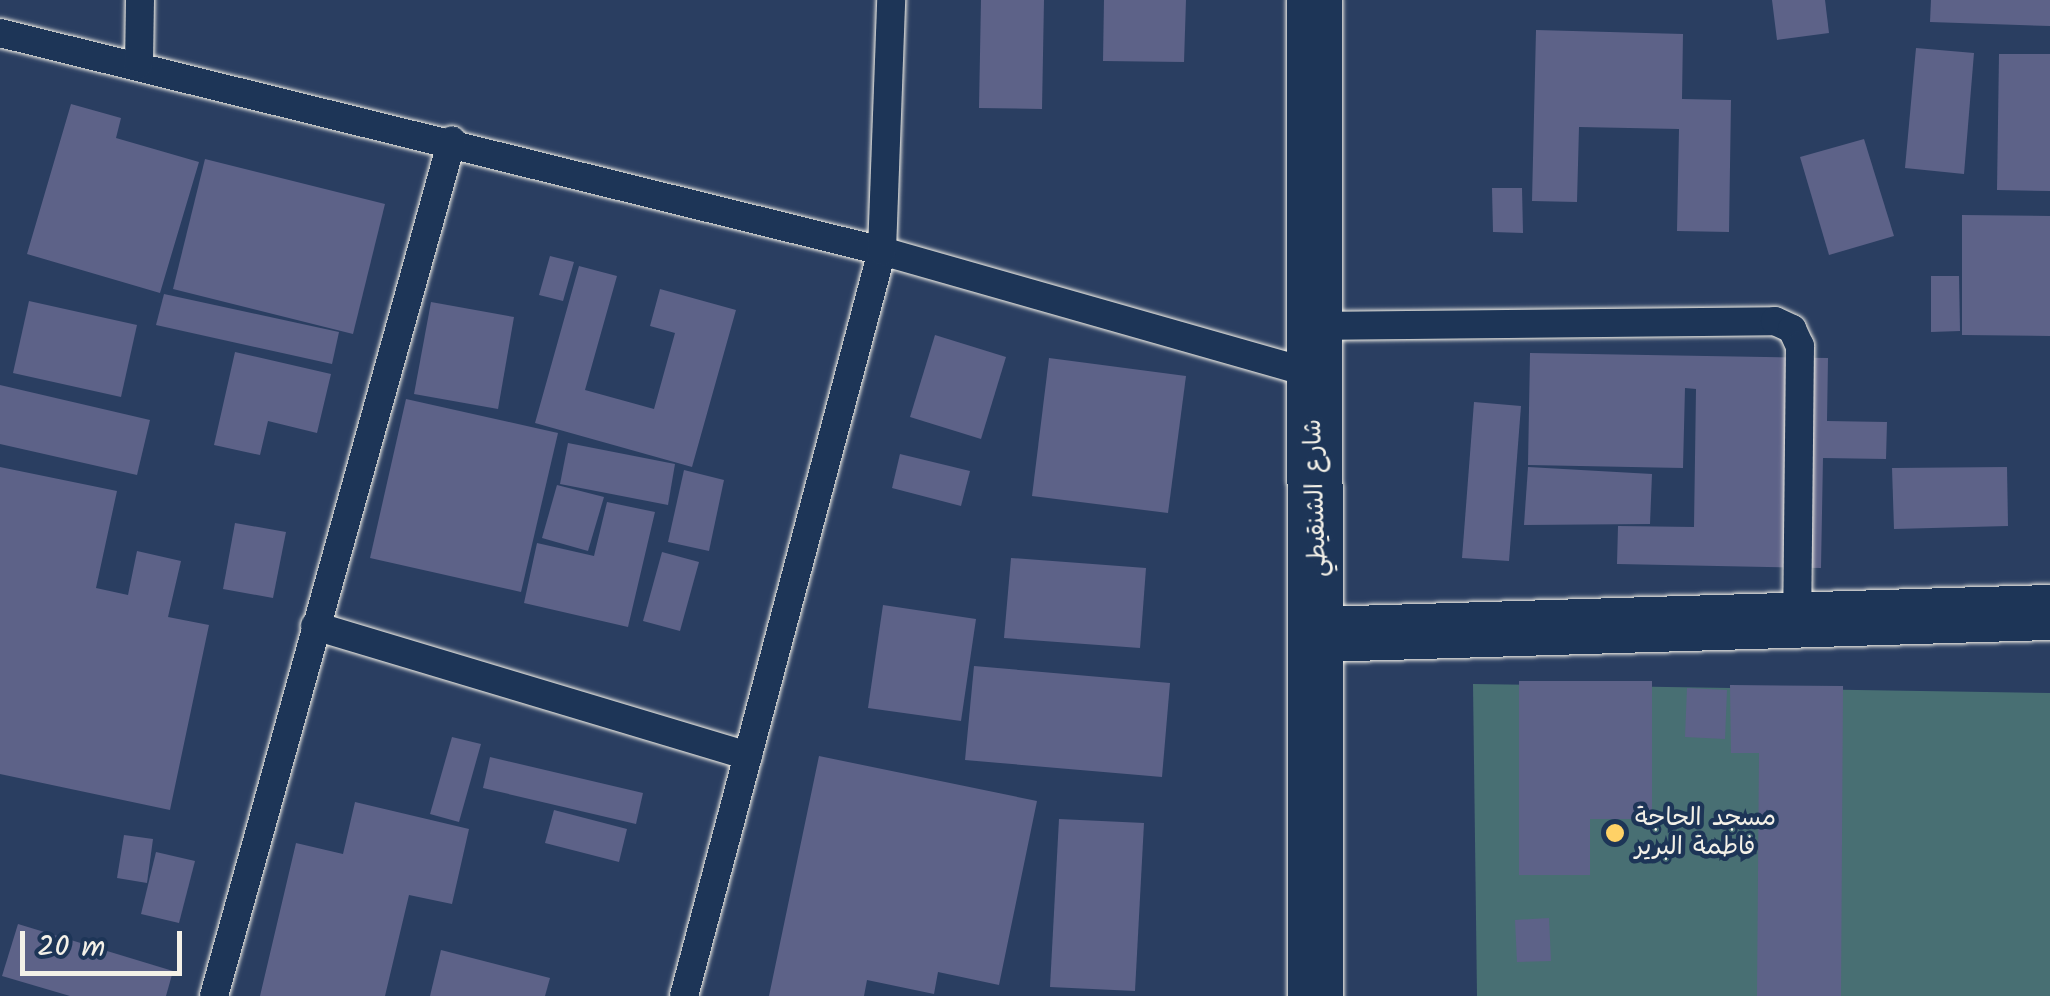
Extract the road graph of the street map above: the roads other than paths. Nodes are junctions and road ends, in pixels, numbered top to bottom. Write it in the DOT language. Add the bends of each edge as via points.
graph roads {
  1 [pos="140,0"];
  2 [pos="891,0"];
  3 [pos="1314,0"];
  4 [pos="0,33"];
  5 [pos="139,64"];
  6 [pos="452,140"];
  7 [pos="882,251"];
  8 [pos="1312,350"];
  9 [pos="2050,612"];
  10 [pos="1796,618"];
  11 [pos="315,626"];
  12 [pos="1320,634"];
  13 [pos="748,756"];
  14 [pos="214,996"];
  15 [pos="684,996"];
  16 [pos="1314,996"];
  1 -- 5 [label="lane"];
  2 -- 7 [label="lane"];
  3 -- 8 [label="street, شارع الشنقيطي"];
  4 -- 5 [label="lane"];
  5 -- 6 [label="lane"];
  6 -- 7 [label="lane"];
  6 -- 11 [label="lane"];
  7 -- 8 [label="lane"];
  7 -- 13 [label="lane"];
  8 -- 10 [label="lane" via="1774,321 1792,329 1800,346"];
  8 -- 12 [label="street, شارع الشنقيطي"];
  9 -- 10 [label="street"];
  10 -- 12 [label="street"];
  11 -- 13 [label="lane"];
  11 -- 14 [label="lane"];
  12 -- 16 [label="street, شارع الشنقيطي"];
  13 -- 15 [label="lane"];
}
